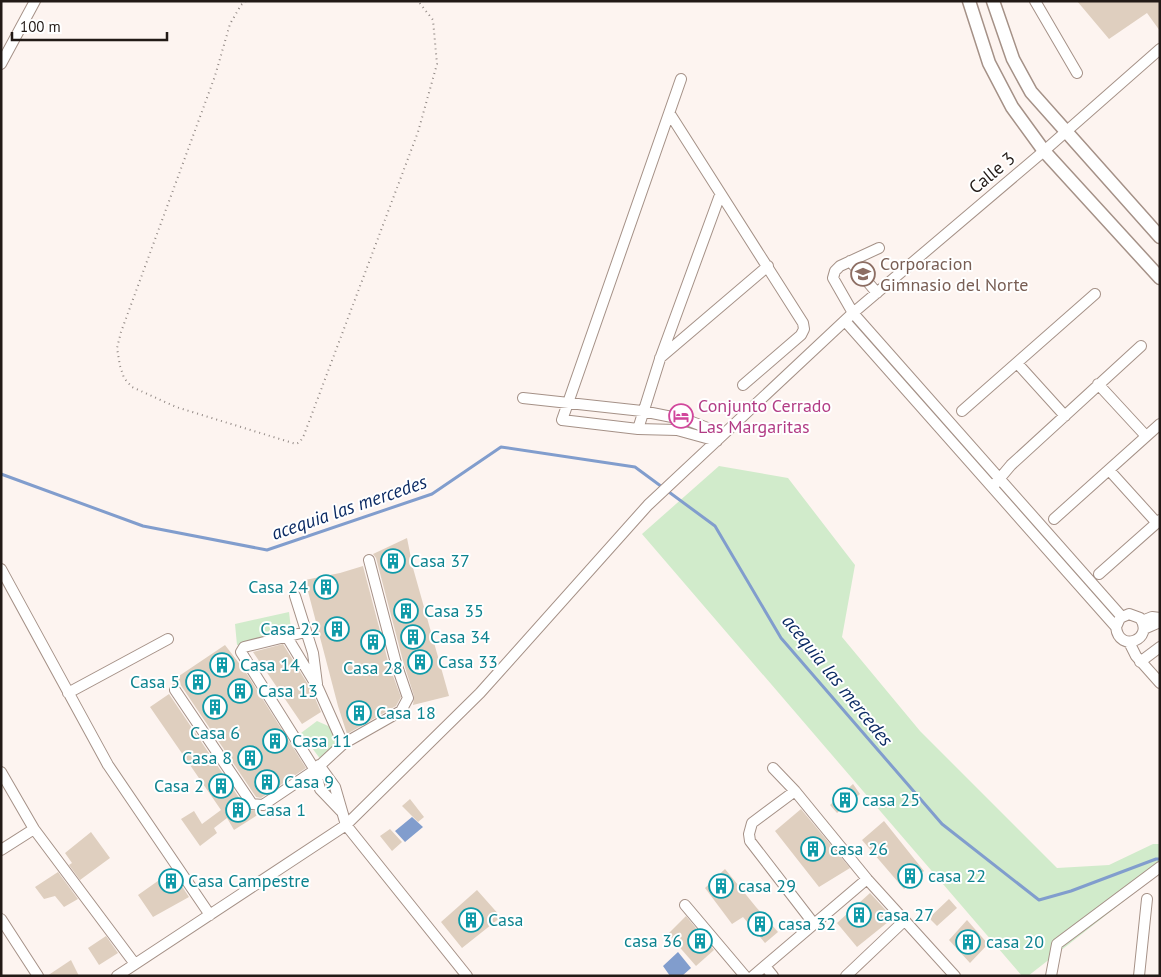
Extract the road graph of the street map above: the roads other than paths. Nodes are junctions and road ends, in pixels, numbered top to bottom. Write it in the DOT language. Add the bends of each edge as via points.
graph roads {
  1 [pos="35,1"];
  2 [pos="969,1"];
  3 [pos="993,1"];
  4 [pos="1035,1"];
  5 [pos="1160,50"];
  6 [pos="1,64"];
  7 [pos="1077,73"];
  8 [pos="680,79"];
  9 [pos="670,114"];
  10 [pos="1065,132"];
  11 [pos="1044,151"];
  12 [pos="720,195"];
  13 [pos="1160,237"];
  14 [pos="879,248"];
  15 [pos="850,262"];
  16 [pos="768,266"];
  17 [pos="1160,278"];
  18 [pos="877,293"];
  19 [pos="1095,294"];
  20 [pos="849,317"];
  21 [pos="1141,346"];
  22 [pos="660,359"];
  23 [pos="1017,363"];
  24 [pos="1098,384"];
  25 [pos="743,385"];
  26 [pos="523,398"];
  27 [pos="567,403"];
  28 [pos="642,411"];
  29 [pos="962,411"];
  30 [pos="1065,416"];
  31 [pos="1160,424"];
  32 [pos="638,429"];
  33 [pos="1146,436"];
  34 [pos="720,437"];
  35 [pos="1109,470"];
  36 [pos="993,480"];
  37 [pos="1054,519"];
  38 [pos="1158,521"];
  39 [pos="369,560"];
  40 [pos="1,569"];
  41 [pos="1099,574"];
  42 [pos="295,596"];
  43 [pos="1122,617"];
  44 [pos="1160,618"];
  45 [pos="1160,622"];
  46 [pos="1143,625"];
  47 [pos="1116,627"];
  48 [pos="305,632"];
  49 [pos="287,637"];
  50 [pos="168,639"];
  51 [pos="1129,642"];
  52 [pos="1160,647"];
  53 [pos="1140,662"];
  54 [pos="1160,683"];
  55 [pos="318,688"];
  56 [pos="175,690"];
  57 [pos="68,693"];
  58 [pos="343,744"];
  59 [pos="317,768"];
  60 [pos="773,768"];
  61 [pos="1,772"];
  62 [pos="794,791"];
  63 [pos="346,825"];
  64 [pos="34,829"];
  65 [pos="1,850"];
  66 [pos="1160,867"];
  67 [pos="867,879"];
  68 [pos="1147,899"];
  69 [pos="685,905"];
  70 [pos="210,915"];
  71 [pos="1,919"];
  72 [pos="904,921"];
  73 [pos="814,924"];
  74 [pos="136,964"];
  75 [pos="765,966"];
  76 [pos="38,976"];
  77 [pos="117,976"];
  78 [pos="467,976"];
  79 [pos="745,976"];
  80 [pos="753,976"];
  81 [pos="773,976"];
  82 [pos="846,976"];
  83 [pos="955,976"];
  84 [pos="1051,976"];
  85 [pos="1139,976"];
  1 -- 6 [label="street"];
  2 -- 11 [label="main road" via="989,63 1012,107"];
  3 -- 10 [label="main road" via="1013,59 1031,92"];
  4 -- 7 [label="street"];
  5 -- 10 [label="street, Calle 3"];
  8 -- 9 [label="street"];
  9 -- 12 [label="street"];
  9 -- 27 [label="street"];
  10 -- 11 [label="street, Calle 3"];
  10 -- 13 [label="main road"];
  11 -- 17 [label="main road"];
  11 -- 18 [label="street, Calle 3"];
  12 -- 16 [label="street"];
  12 -- 22 [label="street"];
  14 -- 15 [label="street"];
  15 -- 18 [label="street"];
  15 -- 20 [label="street" via="835,271 834,278"];
  16 -- 22 [label="street"];
  16 -- 25 [label="street" via="804,329"];
  18 -- 20 [label="street, Calle 3"];
  19 -- 23 [label="street"];
  20 -- 34 [label="street, Calle 3"];
  20 -- 36 [label="street"];
  21 -- 24 [label="street"];
  22 -- 28 [label="street"];
  23 -- 29 [label="street"];
  23 -- 30 [label="street"];
  24 -- 30 [label="street"];
  24 -- 33 [label="street"];
  26 -- 27 [label="street"];
  27 -- 28 [label="street"];
  27 -- 32 [label="street" via="562,420"];
  28 -- 32 [label="street"];
  28 -- 34 [label="street" via="687,420"];
  30 -- 36 [label="street"];
  31 -- 33 [label="street"];
  32 -- 34 [label="street" via="677,430"];
  33 -- 35 [label="street"];
  34 -- 63 [label="street, Calle 3" via="648,505 480,693"];
  35 -- 37 [label="street"];
  35 -- 38 [label="street"];
  36 -- 43 [label="street"];
  36 -- 47 [label="street"];
  38 -- 41 [label="street"];
  39 -- 58 [label="street" via="408,698 401,711"];
  40 -- 57 [label="street"];
  42 -- 48 [label="street"];
  43 -- 46 [label="street" via="1133,615"];
  43 -- 47 [label="street"];
  44 -- 46 [label="street" via="1152,617"];
  45 -- 46 [label="street"];
  46 -- 51 [label="street" via="1139,639"];
  47 -- 51 [label="street" via="1119,637"];
  48 -- 49 [label="street"];
  48 -- 55 [label="street"];
  49 -- 55 [label="street"];
  49 -- 59 [label="street" via="244,647 241,652"];
  50 -- 57 [label="street"];
  51 -- 53 [label="street"];
  52 -- 53 [label="street"];
  53 -- 54 [label="street"];
  55 -- 58 [label="street"];
  56 -- 59 [label="street" via="252,804 263,805"];
  57 -- 70 [label="street" via="108,765"];
  58 -- 59 [label="street"];
  59 -- 63 [label="street" via="320,789 342,812"];
  60 -- 62 [label="street"];
  61 -- 64 [label="street"];
  62 -- 67 [label="street"];
  62 -- 73 [label="street" via="752,823 750,841"];
  63 -- 70 [label="street, Calle 3"];
  63 -- 78 [label="street"];
  64 -- 65 [label="street"];
  64 -- 74 [label="street"];
  66 -- 84 [label="street" via="1057,944"];
  67 -- 72 [label="street"];
  67 -- 73 [label="street"];
  68 -- 85 [label="street"];
  69 -- 79 [label="street"];
  70 -- 74 [label="street, Calle 3"];
  71 -- 76 [label="street"];
  72 -- 82 [label="street"];
  72 -- 83 [label="street"];
  73 -- 75 [label="street"];
  74 -- 77 [label="street, Calle 3"];
  75 -- 80 [label="street"];
  75 -- 81 [label="street"];
}
